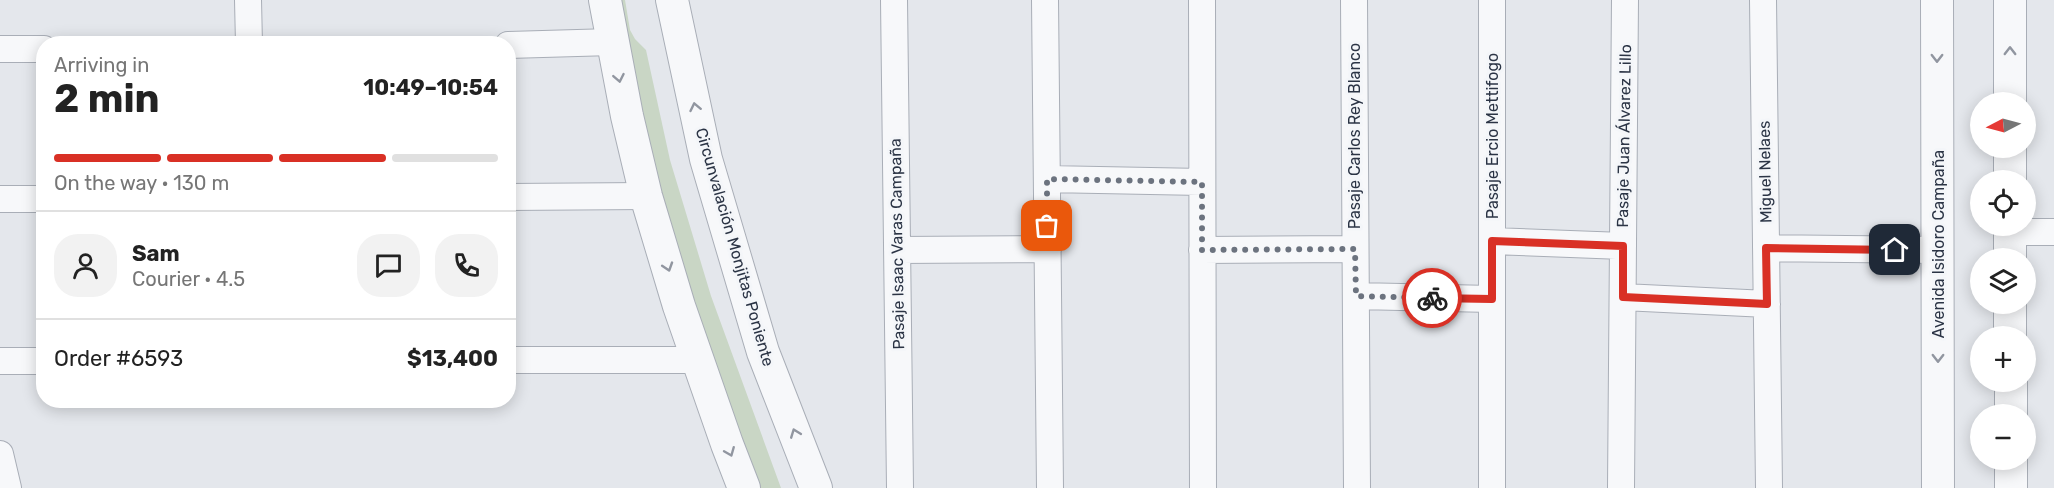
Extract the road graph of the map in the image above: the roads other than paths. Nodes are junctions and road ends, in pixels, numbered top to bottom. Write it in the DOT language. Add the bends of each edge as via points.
graph roads {
  1 [pos="248,0"];
  2 [pos="605,0"];
  3 [pos="672,0"];
  4 [pos="894,0"];
  5 [pos="1045,0"];
  6 [pos="1202,0"];
  7 [pos="1354,0"];
  8 [pos="1492,0"];
  9 [pos="1625,0"];
  10 [pos="1763,0"];
  11 [pos="1937,0"];
  12 [pos="2010,0"];
  13 [pos="249,36"];
  14 [pos="612,42"];
  15 [pos="516,45"];
  16 [pos="0,49"];
  17 [pos="36,49"];
  18 [pos="2010,92"];
  19 [pos="1047,179"];
  20 [pos="1202,182"];
  21 [pos="646,196"];
  22 [pos="516,197"];
  23 [pos="0,199"];
  24 [pos="36,199"];
  25 [pos="2054,232"];
  26 [pos="2010,238"];
  27 [pos="1492,241"];
  28 [pos="1623,246"];
  29 [pos="1766,248"];
  30 [pos="1048,249"];
  31 [pos="1355,249"];
  32 [pos="897,250"];
  33 [pos="1202,250"];
  34 [pos="1938,250"];
  35 [pos="1356,296"];
  36 [pos="1623,297"];
  37 [pos="1492,299"];
  38 [pos="1767,304"];
  39 [pos="516,360"];
  40 [pos="697,360"];
  41 [pos="36,361"];
  42 [pos="0,362"];
  43 [pos="0,454"];
  44 [pos="2011,470"];
  45 [pos="8,488"];
  46 [pos="744,488"];
  47 [pos="816,488"];
  48 [pos="900,488"];
  49 [pos="1050,488"];
  50 [pos="1203,488"];
  51 [pos="1357,488"];
  52 [pos="1491,488"];
  53 [pos="1621,488"];
  54 [pos="1769,488"];
  55 [pos="1938,488"];
  56 [pos="2011,488"];
  1 -- 13 [label="street"];
  2 -- 14 [label="street"];
  47 -- 3 [label="street, Circunvalación Monjitas Poniente, one-way" via="756,329 706,159"];
  4 -- 32 [label="street, Pasaje Isaac Varas Campaña"];
  5 -- 19 [label="street"];
  6 -- 20 [label="street"];
  7 -- 31 [label="street, Pasaje Carlos Rey Blanco"];
  8 -- 27 [label="street, Pasaje Ercio Mettifogo"];
  9 -- 28 [label="street, Pasaje Juan Álvarez Lillo"];
  10 -- 29 [label="street, Miguel Nelaes"];
  11 -- 34 [label="street, Avenida Isidoro Campaña, one-way"];
  18 -- 12 [label="street, one-way"];
  14 -- 15 [label="street"];
  14 -- 21 [label="street, one-way"];
  16 -- 17 [label="street"];
  19 -- 20 [label="street"];
  19 -- 30 [label="street"];
  20 -- 33 [label="street"];
  21 -- 22 [label="street"];
  21 -- 40 [label="street, one-way"];
  23 -- 24 [label="street"];
  25 -- 26 [label="street"];
  27 -- 28 [label="street"];
  27 -- 37 [label="street, Pasaje Ercio Mettifogo"];
  28 -- 36 [label="street, Pasaje Juan Álvarez Lillo"];
  29 -- 34 [label="street"];
  29 -- 38 [label="street, Miguel Nelaes"];
  30 -- 32 [label="street"];
  30 -- 49 [label="street"];
  31 -- 33 [label="street"];
  31 -- 35 [label="street, Pasaje Carlos Rey Blanco"];
  32 -- 48 [label="street, Pasaje Isaac Varas Campaña"];
  33 -- 50 [label="street"];
  34 -- 55 [label="street, Avenida Isidoro Campaña, one-way"];
  35 -- 37 [label="street"];
  35 -- 51 [label="street, Pasaje Carlos Rey Blanco"];
  36 -- 38 [label="street"];
  36 -- 53 [label="street, Pasaje Juan Álvarez Lillo"];
  37 -- 52 [label="street, Pasaje Ercio Mettifogo"];
  38 -- 54 [label="street, Miguel Nelaes"];
  39 -- 40 [label="street"];
  40 -- 46 [label="street, one-way"];
  41 -- 42 [label="street"];
  43 -- 45 [label="street"];
  44 -- 56 [label="street"];
}
